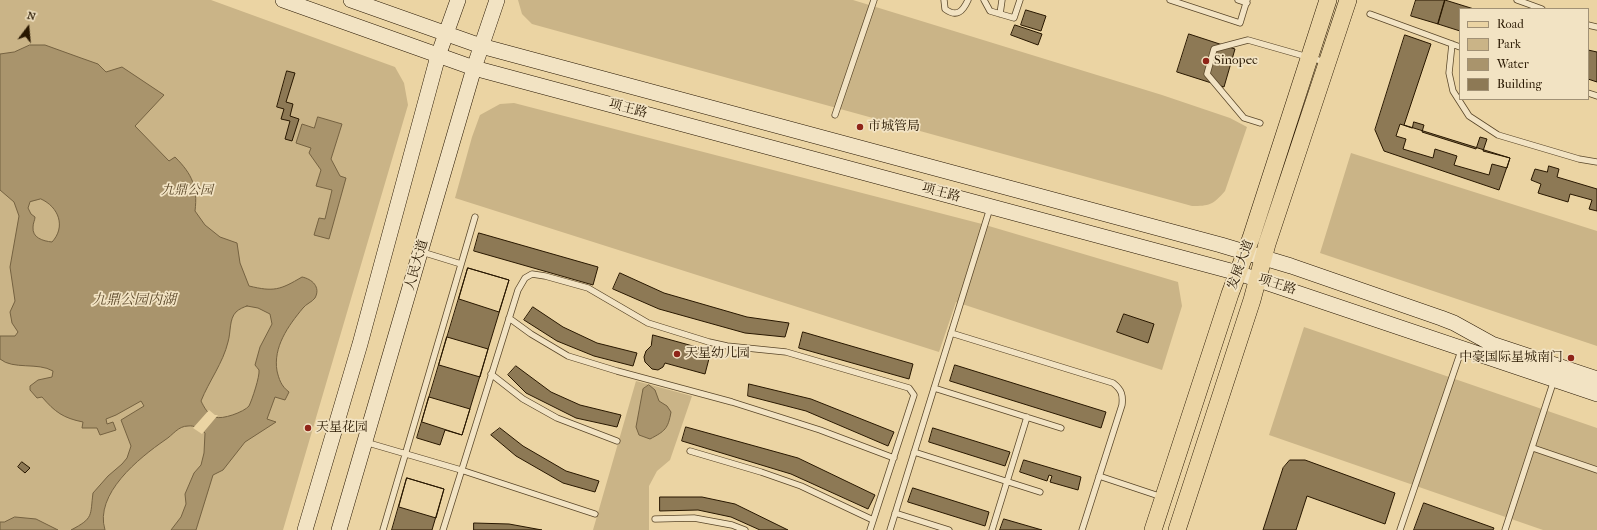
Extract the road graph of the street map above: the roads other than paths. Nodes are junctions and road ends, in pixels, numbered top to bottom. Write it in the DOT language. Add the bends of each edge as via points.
graph roads {
  1 [pos="283,0"];
  2 [pos="350,0"];
  3 [pos="458,0"];
  4 [pos="497,0"];
  5 [pos="874,0"];
  6 [pos="944,0"];
  7 [pos="968,0"];
  8 [pos="984,0"];
  9 [pos="1002,0"];
  10 [pos="1020,0"];
  11 [pos="1170,0"];
  12 [pos="1238,0"];
  13 [pos="1328,0"];
  14 [pos="1348,0"];
  15 [pos="1517,0"];
  16 [pos="1247,1"];
  17 [pos="1539,8"];
  18 [pos="1000,14"];
  19 [pos="1370,14"];
  20 [pos="445,34"];
  21 [pos="1452,44"];
  22 [pos="481,46"];
  23 [pos="1459,47"];
  24 [pos="438,56"];
  25 [pos="1309,56"];
  26 [pos="1327,62"];
  27 [pos="474,68"];
  28 [pos="835,115"];
  29 [pos="1260,123"];
  30 [pos="1597,162"];
  31 [pos="990,206"];
  32 [pos="475,217"];
  33 [pos="421,252"];
  34 [pos="1246,252"];
  35 [pos="1263,257"];
  36 [pos="461,264"];
  37 [pos="1238,273"];
  38 [pos="1257,279"];
  39 [pos="509,318"];
  40 [pos="951,333"];
  41 [pos="1462,348"];
  42 [pos="491,374"];
  43 [pos="1597,379"];
  44 [pos="1554,380"];
  45 [pos="934,388"];
  46 [pos="1597,394"];
  47 [pos="1027,417"];
  48 [pos="1061,428"];
  49 [pos="617,441"];
  50 [pos="365,442"];
  51 [pos="1533,448"];
  52 [pos="690,451"];
  53 [pos="914,452"];
  54 [pos="406,454"];
  55 [pos="894,458"];
  56 [pos="461,470"];
  57 [pos="1597,470"];
  58 [pos="1099,476"];
  59 [pos="1007,482"];
  60 [pos="1040,492"];
  61 [pos="1164,497"];
  62 [pos="895,513"];
  63 [pos="595,514"];
  64 [pos="655,519"];
  65 [pos="873,520"];
  66 [pos="305,530"];
  67 [pos="339,530"];
  68 [pos="383,530"];
  69 [pos="443,530"];
  70 [pos="745,530"];
  71 [pos="870,530"];
  72 [pos="890,530"];
  73 [pos="949,530"];
  74 [pos="992,530"];
  75 [pos="1082,530"];
  76 [pos="1153,530"];
  77 [pos="1177,530"];
  78 [pos="1400,530"];
  79 [pos="1505,530"];
  1 -- 24 [label="main road, 项王路"];
  2 -- 20 [label="main road, 项王路"];
  3 -- 20 [label="main road"];
  4 -- 22 [label="main road, 人民大道"];
  5 -- 28 [label="lane"];
  6 -- 7 [label="lane" via="948,12 958,13"];
  8 -- 18 [label="lane" via="990,11"];
  9 -- 18 [label="lane"];
  10 -- 18 [label="lane" via="1014,18"];
  11 -- 16 [label="lane" via="1240,23"];
  12 -- 16 [label="lane"];
  13 -- 25 [label="main road, 发展大道"];
  14 -- 26 [label="main road, 发展大道"];
  15 -- 17 [label="lane"];
  19 -- 21 [label="lane"];
  20 -- 22 [label="main road, 项王路"];
  20 -- 24 [label="main road"];
  21 -- 23 [label="lane"];
  21 -- 30 [label="lane" via="1449,73 1453,92 1469,116 1498,135"];
  22 -- 27 [label="main road, 人民大道"];
  22 -- 34 [label="main road, 项王路"];
  24 -- 27 [label="main road, 项王路"];
  24 -- 66 [label="main road" via="360,344"];
  25 -- 26 [label="lane"];
  25 -- 29 [label="lane" via="1248,40 1214,48 1207,74 1244,118"];
  25 -- 34 [label="main road, 发展大道"];
  26 -- 35 [label="main road, 发展大道"];
  27 -- 31 [label="main road, 项王路"];
  27 -- 33 [label="main road, 人民大道"];
  31 -- 37 [label="main road, 项王路"];
  31 -- 40 [label="lane"];
  32 -- 36 [label="lane"];
  33 -- 36 [label="lane"];
  33 -- 50 [label="main road, 人民大道"];
  34 -- 35 [label="main road, 项王路"];
  34 -- 37 [label="main road, 发展大道"];
  35 -- 38 [label="main road, 发展大道"];
  35 -- 43 [label="main road, 项王路" via="1441,318 1492,344"];
  36 -- 54 [label="lane"];
  37 -- 38 [label="main road, 项王路"];
  37 -- 61 [label="main road, 发展大道"];
  38 -- 41 [label="main road, 项王路"];
  38 -- 77 [label="main road, 发展大道"];
  39 -- 42 [label="lane"];
  39 -- 55 [label="lane" via="568,356 732,402 820,430"];
  39 -- 55 [label="lane" via="518,290 525,278 532,274 545,276 594,291 648,323 709,342 786,352 909,388 914,395"];
  40 -- 45 [label="lane"];
  40 -- 58 [label="lane" via="1113,383 1120,389 1123,396 1122,405"];
  41 -- 44 [label="main road, 项王路"];
  41 -- 78 [label="lane"];
  42 -- 49 [label="lane" via="523,399 557,418"];
  42 -- 56 [label="lane"];
  44 -- 46 [label="main road, 项王路"];
  44 -- 51 [label="lane"];
  45 -- 47 [label="lane"];
  45 -- 53 [label="lane"];
  47 -- 48 [label="lane"];
  47 -- 59 [label="lane"];
  50 -- 54 [label="lane"];
  50 -- 67 [label="main road, 人民大道"];
  51 -- 57 [label="lane"];
  51 -- 79 [label="lane"];
  52 -- 65 [label="lane" via="795,484"];
  53 -- 59 [label="lane"];
  53 -- 62 [label="lane"];
  54 -- 56 [label="lane"];
  54 -- 68 [label="lane"];
  55 -- 65 [label="lane"];
  56 -- 63 [label="lane"];
  56 -- 69 [label="lane"];
  58 -- 61 [label="lane"];
  58 -- 75 [label="lane"];
  59 -- 60 [label="lane"];
  59 -- 74 [label="lane"];
  61 -- 76 [label="main road, 发展大道"];
  62 -- 72 [label="lane"];
  62 -- 73 [label="lane"];
  64 -- 70 [label="lane" via="694,518"];
  65 -- 71 [label="lane"];
}
